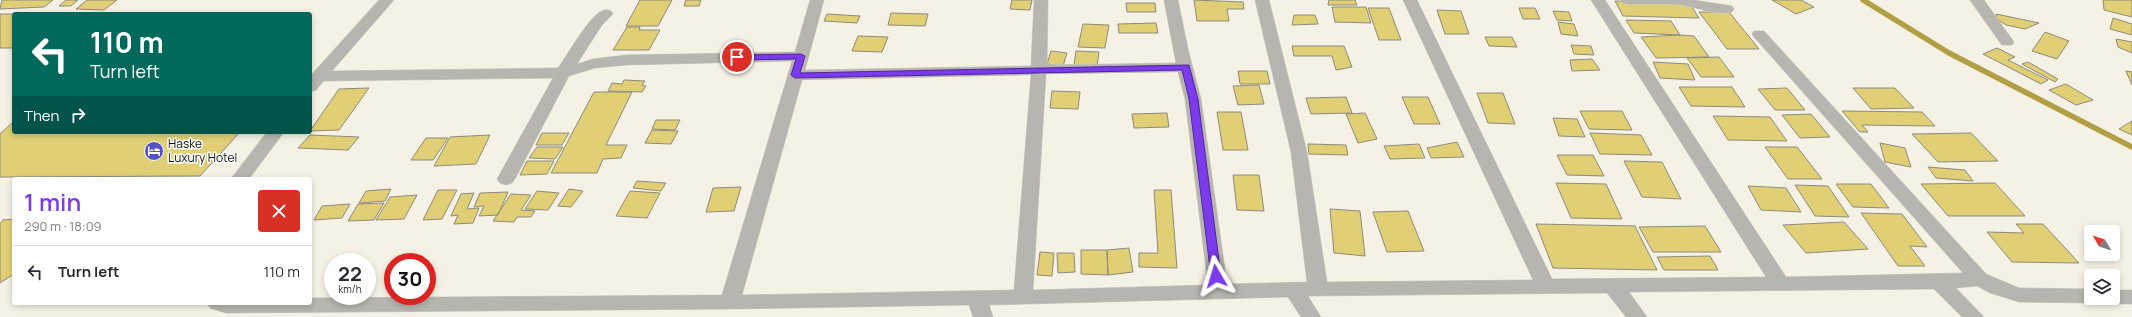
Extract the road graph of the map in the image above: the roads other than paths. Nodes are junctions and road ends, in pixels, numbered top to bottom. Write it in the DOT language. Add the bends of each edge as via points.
graph roads {
  1 [pos="387,0"];
  2 [pos="817,0"];
  3 [pos="1041,0"];
  4 [pos="1171,0"];
  5 [pos="1262,0"];
  6 [pos="1410,0"];
  7 [pos="1598,0"];
  8 [pos="1628,0"];
  9 [pos="1977,0"];
  10 [pos="1727,9"];
  11 [pos="606,14"];
  12 [pos="1760,34"];
  13 [pos="2006,42"];
  14 [pos="801,56"];
  15 [pos="1186,67"];
  16 [pos="1039,70"];
  17 [pos="563,73"];
  18 [pos="795,75"];
  19 [pos="314,82"];
  20 [pos="274,134"];
  21 [pos="242,177"];
  22 [pos="506,179"];
  23 [pos="1979,279"];
  24 [pos="1939,282"];
  25 [pos="1780,283"];
  26 [pos="1612,285"];
  27 [pos="1546,286"];
  28 [pos="1318,289"];
  29 [pos="1294,290"];
  30 [pos="1218,291"];
  31 [pos="2084,296"];
  32 [pos="1023,297"];
  33 [pos="2120,297"];
  34 [pos="2132,297"];
  35 [pos="977,298"];
  36 [pos="730,302"];
  37 [pos="220,309"];
  38 [pos="983,317"];
  39 [pos="1311,317"];
  40 [pos="1638,317"];
  41 [pos="1974,317"];
  1 -- 19 [label="street"];
  2 -- 14 [label="street"];
  3 -- 16 [label="street"];
  4 -- 15 [label="street"];
  5 -- 28 [label="street" via="1298,152"];
  6 -- 27 [label="street"];
  7 -- 25 [label="street"];
  8 -- 10 [label="street" via="1681,1 1709,8"];
  9 -- 13 [label="street"];
  11 -- 17 [label="street" via="597,22"];
  12 -- 23 [label="street"];
  14 -- 17 [label="street" via="626,60 593,64"];
  14 -- 18 [label="street"];
  15 -- 16 [label="street"];
  15 -- 30 [label="street" via="1193,99"];
  16 -- 18 [label="street"];
  16 -- 32 [label="street"];
  17 -- 19 [label="street"];
  17 -- 22 [label="street"];
  18 -- 36 [label="street"];
  20 -- 21 [label="street"];
  23 -- 24 [label="street"];
  23 -- 31 [label="street" via="2019,295"];
  24 -- 25 [label="street"];
  24 -- 41 [label="street"];
  25 -- 26 [label="street"];
  26 -- 27 [label="street"];
  26 -- 40 [label="street"];
  27 -- 28 [label="street"];
  28 -- 29 [label="street"];
  29 -- 30 [label="street"];
  29 -- 39 [label="street"];
  30 -- 32 [label="street"];
  32 -- 35 [label="street"];
  33 -- 34 [label="street"];
  35 -- 36 [label="street"];
  35 -- 38 [label="street"];
  36 -- 37 [label="street"];
}
